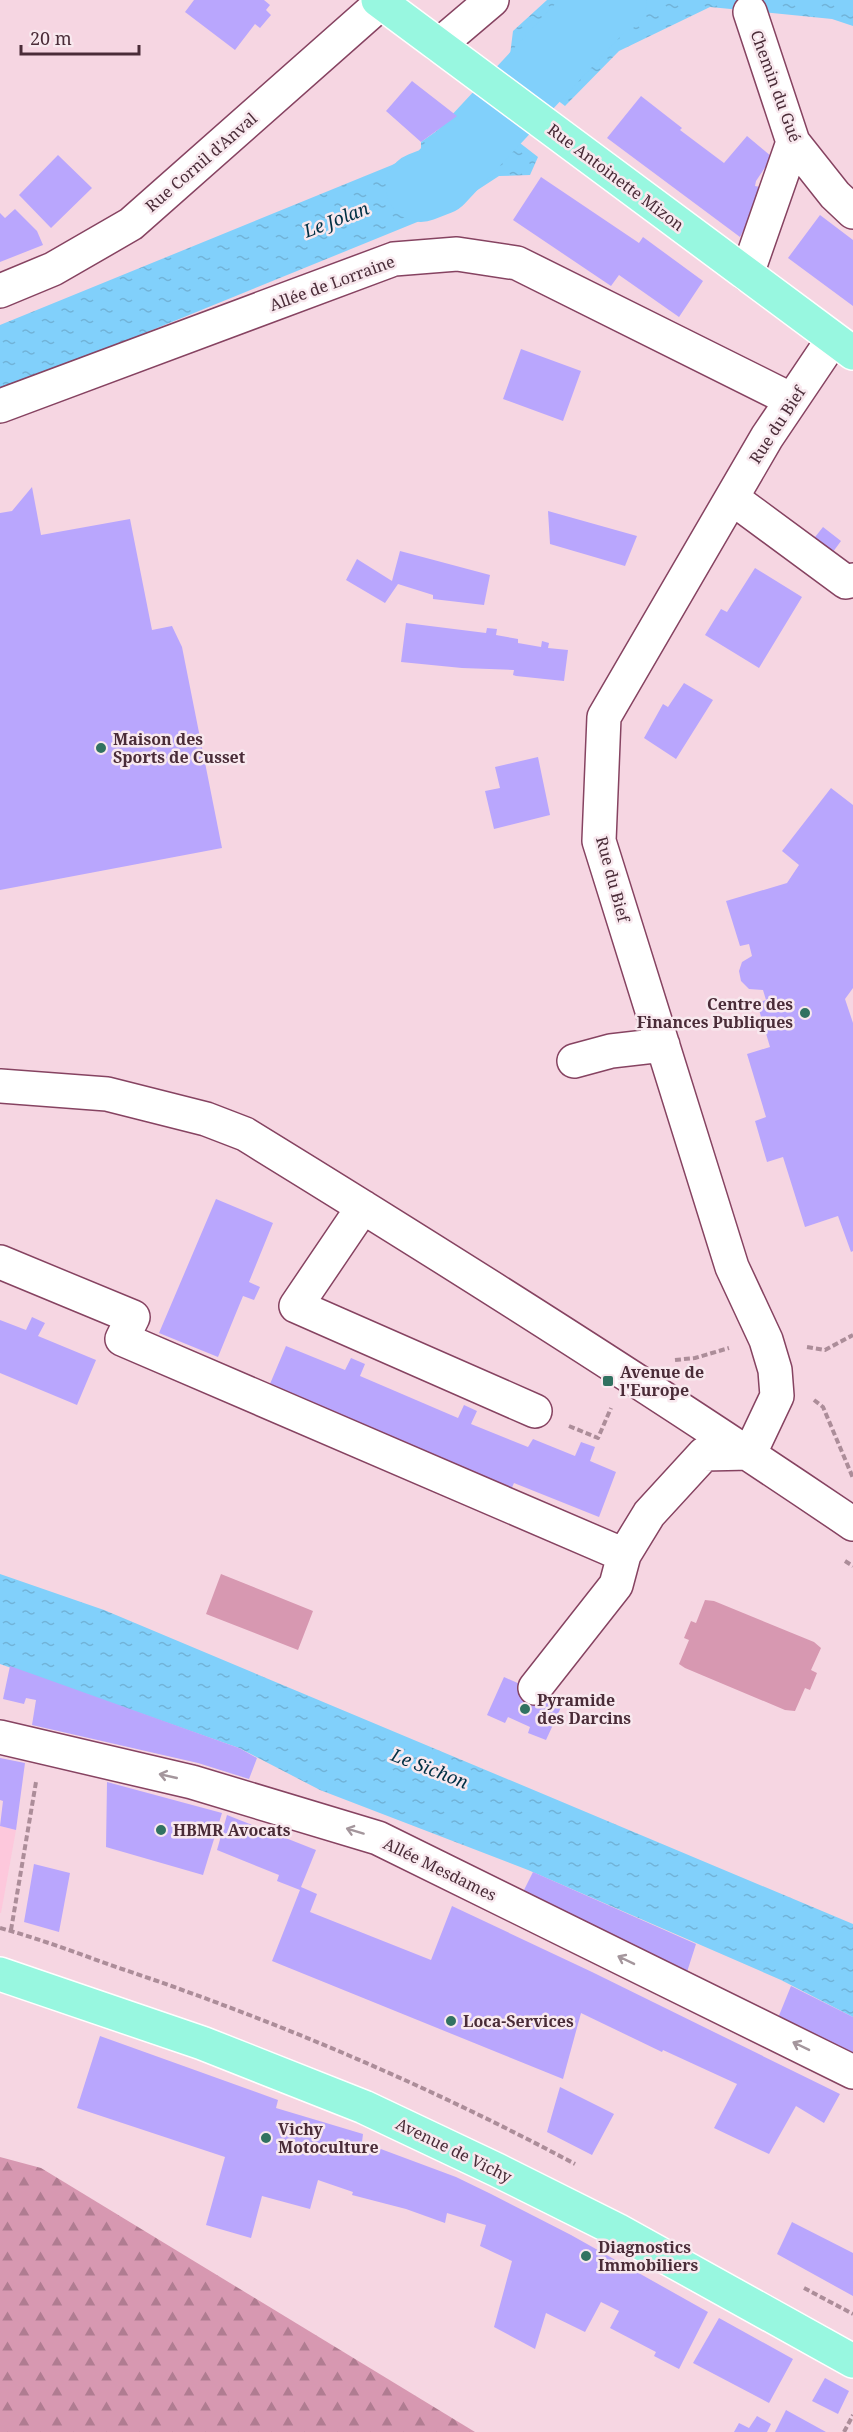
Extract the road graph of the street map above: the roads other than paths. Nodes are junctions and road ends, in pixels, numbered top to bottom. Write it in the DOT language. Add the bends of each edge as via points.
graph roads {
  1 [pos="492,0"];
  2 [pos="380,1"];
  3 [pos="750,12"];
  4 [pos="439,45"];
  5 [pos="793,142"];
  6 [pos="853,212"];
  7 [pos="747,274"];
  8 [pos="0,291"];
  9 [pos="843,346"];
  10 [pos="792,400"];
  11 [pos="0,406"];
  12 [pos="732,498"];
  13 [pos="853,580"];
  14 [pos="663,1045"];
  15 [pos="574,1061"];
  16 [pos="0,1086"];
  17 [pos="363,1207"];
  18 [pos="0,1262"];
  19 [pos="535,1411"];
  20 [pos="750,1453"];
  21 [pos="853,1524"];
  22 [pos="624,1555"];
  23 [pos="535,1688"];
  24 [pos="0,1737"];
  25 [pos="0,1974"];
  26 [pos="853,2072"];
  27 [pos="853,2361"];
  1 -- 4 [label="street"];
  2 -- 4 [label="main road, Rue Antoinette Mizon"];
  2 -- 8 [label="street, Rue Cornil d'Anval" via="131,224 52,269"];
  3 -- 5 [label="street, Chemin du Gué"];
  4 -- 7 [label="main road, Rue Antoinette Mizon"];
  5 -- 6 [label="street, Chemin du Gué"];
  5 -- 7 [label="street"];
  7 -- 9 [label="main road, Rue Antoinette Mizon"];
  9 -- 10 [label="street, Rue du Bief"];
  10 -- 11 [label="street, Allée de Lorraine" via="517,263 457,254 394,259"];
  10 -- 12 [label="street, Rue du Bief"];
  12 -- 13 [label="street" via="846,582"];
  12 -- 14 [label="street, Rue du Bief" via="604,717 599,841"];
  14 -- 15 [label="street" via="611,1051"];
  14 -- 20 [label="street, Rue du Bief" via="732,1267 766,1340 775,1371 777,1396"];
  16 -- 17 [label="street" via="107,1094 206,1119 245,1134"];
  17 -- 19 [label="street" via="296,1306"];
  17 -- 20 [label="street"];
  18 -- 22 [label="street" via="133,1317 122,1339"];
  20 -- 21 [label="street"];
  20 -- 22 [label="street" via="704,1454 649,1514"];
  22 -- 23 [label="street" via="616,1585"];
  26 -- 24 [label="street, Allée Mesdames, one-way" via="378,1838 192,1782"];
  25 -- 27 [label="main road, Avenue de Vichy" via="202,2043 364,2107 617,2230"];
}
